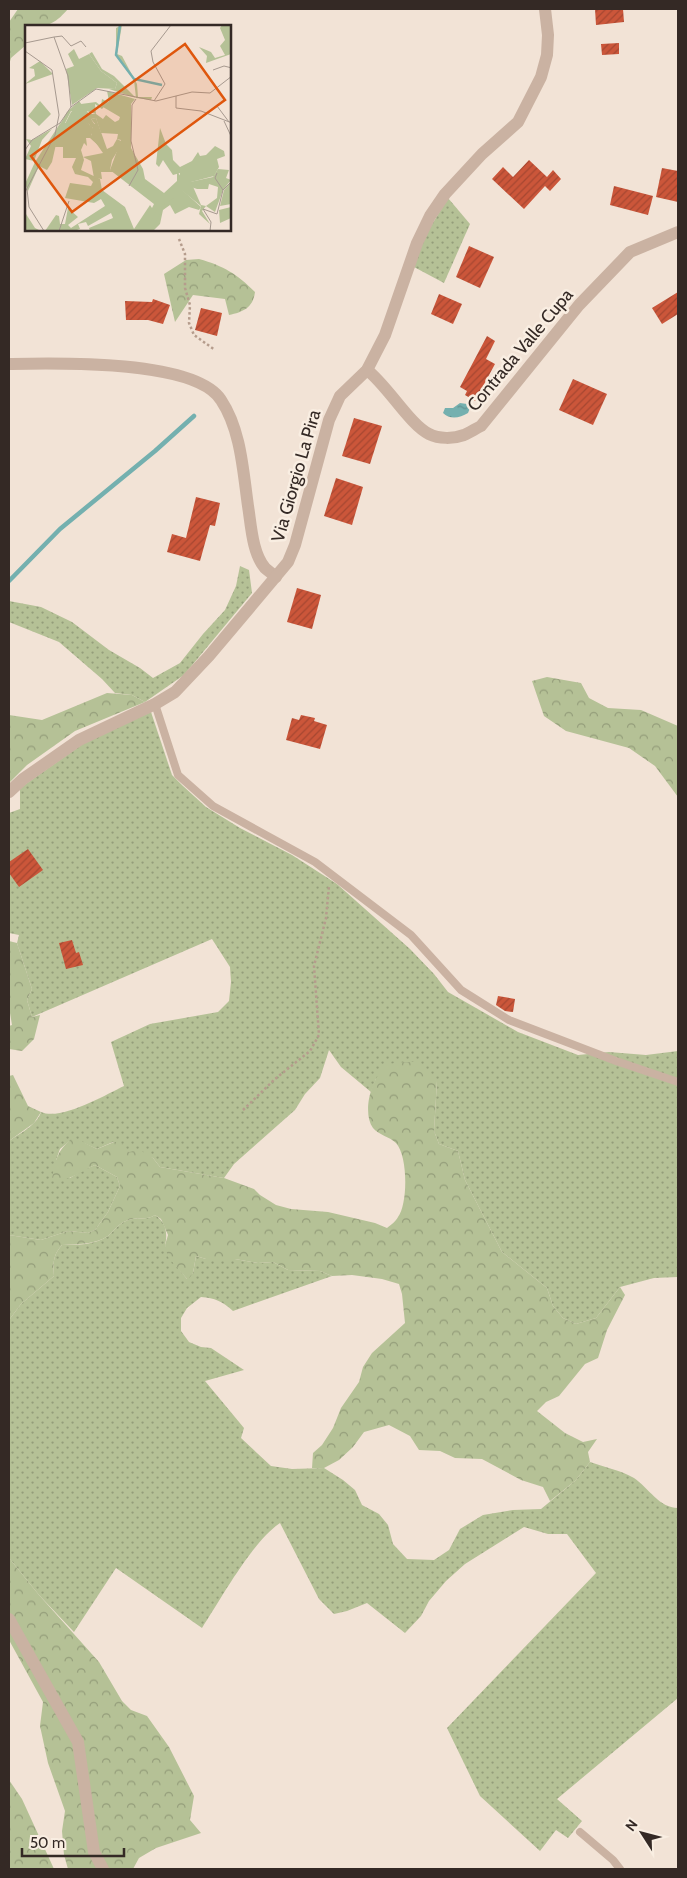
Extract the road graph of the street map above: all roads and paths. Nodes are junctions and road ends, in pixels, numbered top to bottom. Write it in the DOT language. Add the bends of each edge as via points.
graph roads {
  1 [pos="545,9"];
  2 [pos="678,232"];
  3 [pos="179,239"];
  4 [pos="215,350"];
  5 [pos="9,364"];
  6 [pos="367,370"];
  7 [pos="276,578"];
  8 [pos="155,704"];
  9 [pos="9,792"];
  10 [pos="329,872"];
  11 [pos="678,1082"];
  12 [pos="242,1110"];
  13 [pos="9,1619"];
  14 [pos="580,1832"];
  15 [pos="103,1869"];
  16 [pos="620,1869"];
  1 -- 6 [label="street, Via Giorgio La Pira" via="547,55 541,77 518,122 482,154 445,194 430,216 417,243 385,335"];
  2 -- 6 [label="street, Contrada Valle Cupa" via="630,252 579,305 481,426 464,435 446,438 429,434"];
  3 -- 4 [label="path" via="185,254 189,323 194,335"];
  5 -- 7 [label="street" via="107,364 192,379 209,387 221,399 234,429 254,545 264,567"];
  6 -- 7 [label="street, Via Giorgio La Pira" via="346,389 336,405 324,434 295,545"];
  7 -- 8 [label="street, Via Giorgio La Pira" via="193,675 175,692"];
  8 -- 9 [label="street, Via Giorgio La Pira" via="79,740"];
  8 -- 10 [label="lane" via="178,775 213,806"];
  10 -- 11 [label="lane" via="411,935 461,990 509,1020"];
  10 -- 12 [label="path" via="326,918 314,966 319,1036 310,1051"];
  13 -- 15 [label="street" via="78,1742 94,1852"];
  14 -- 16 [label="lane"];
}
